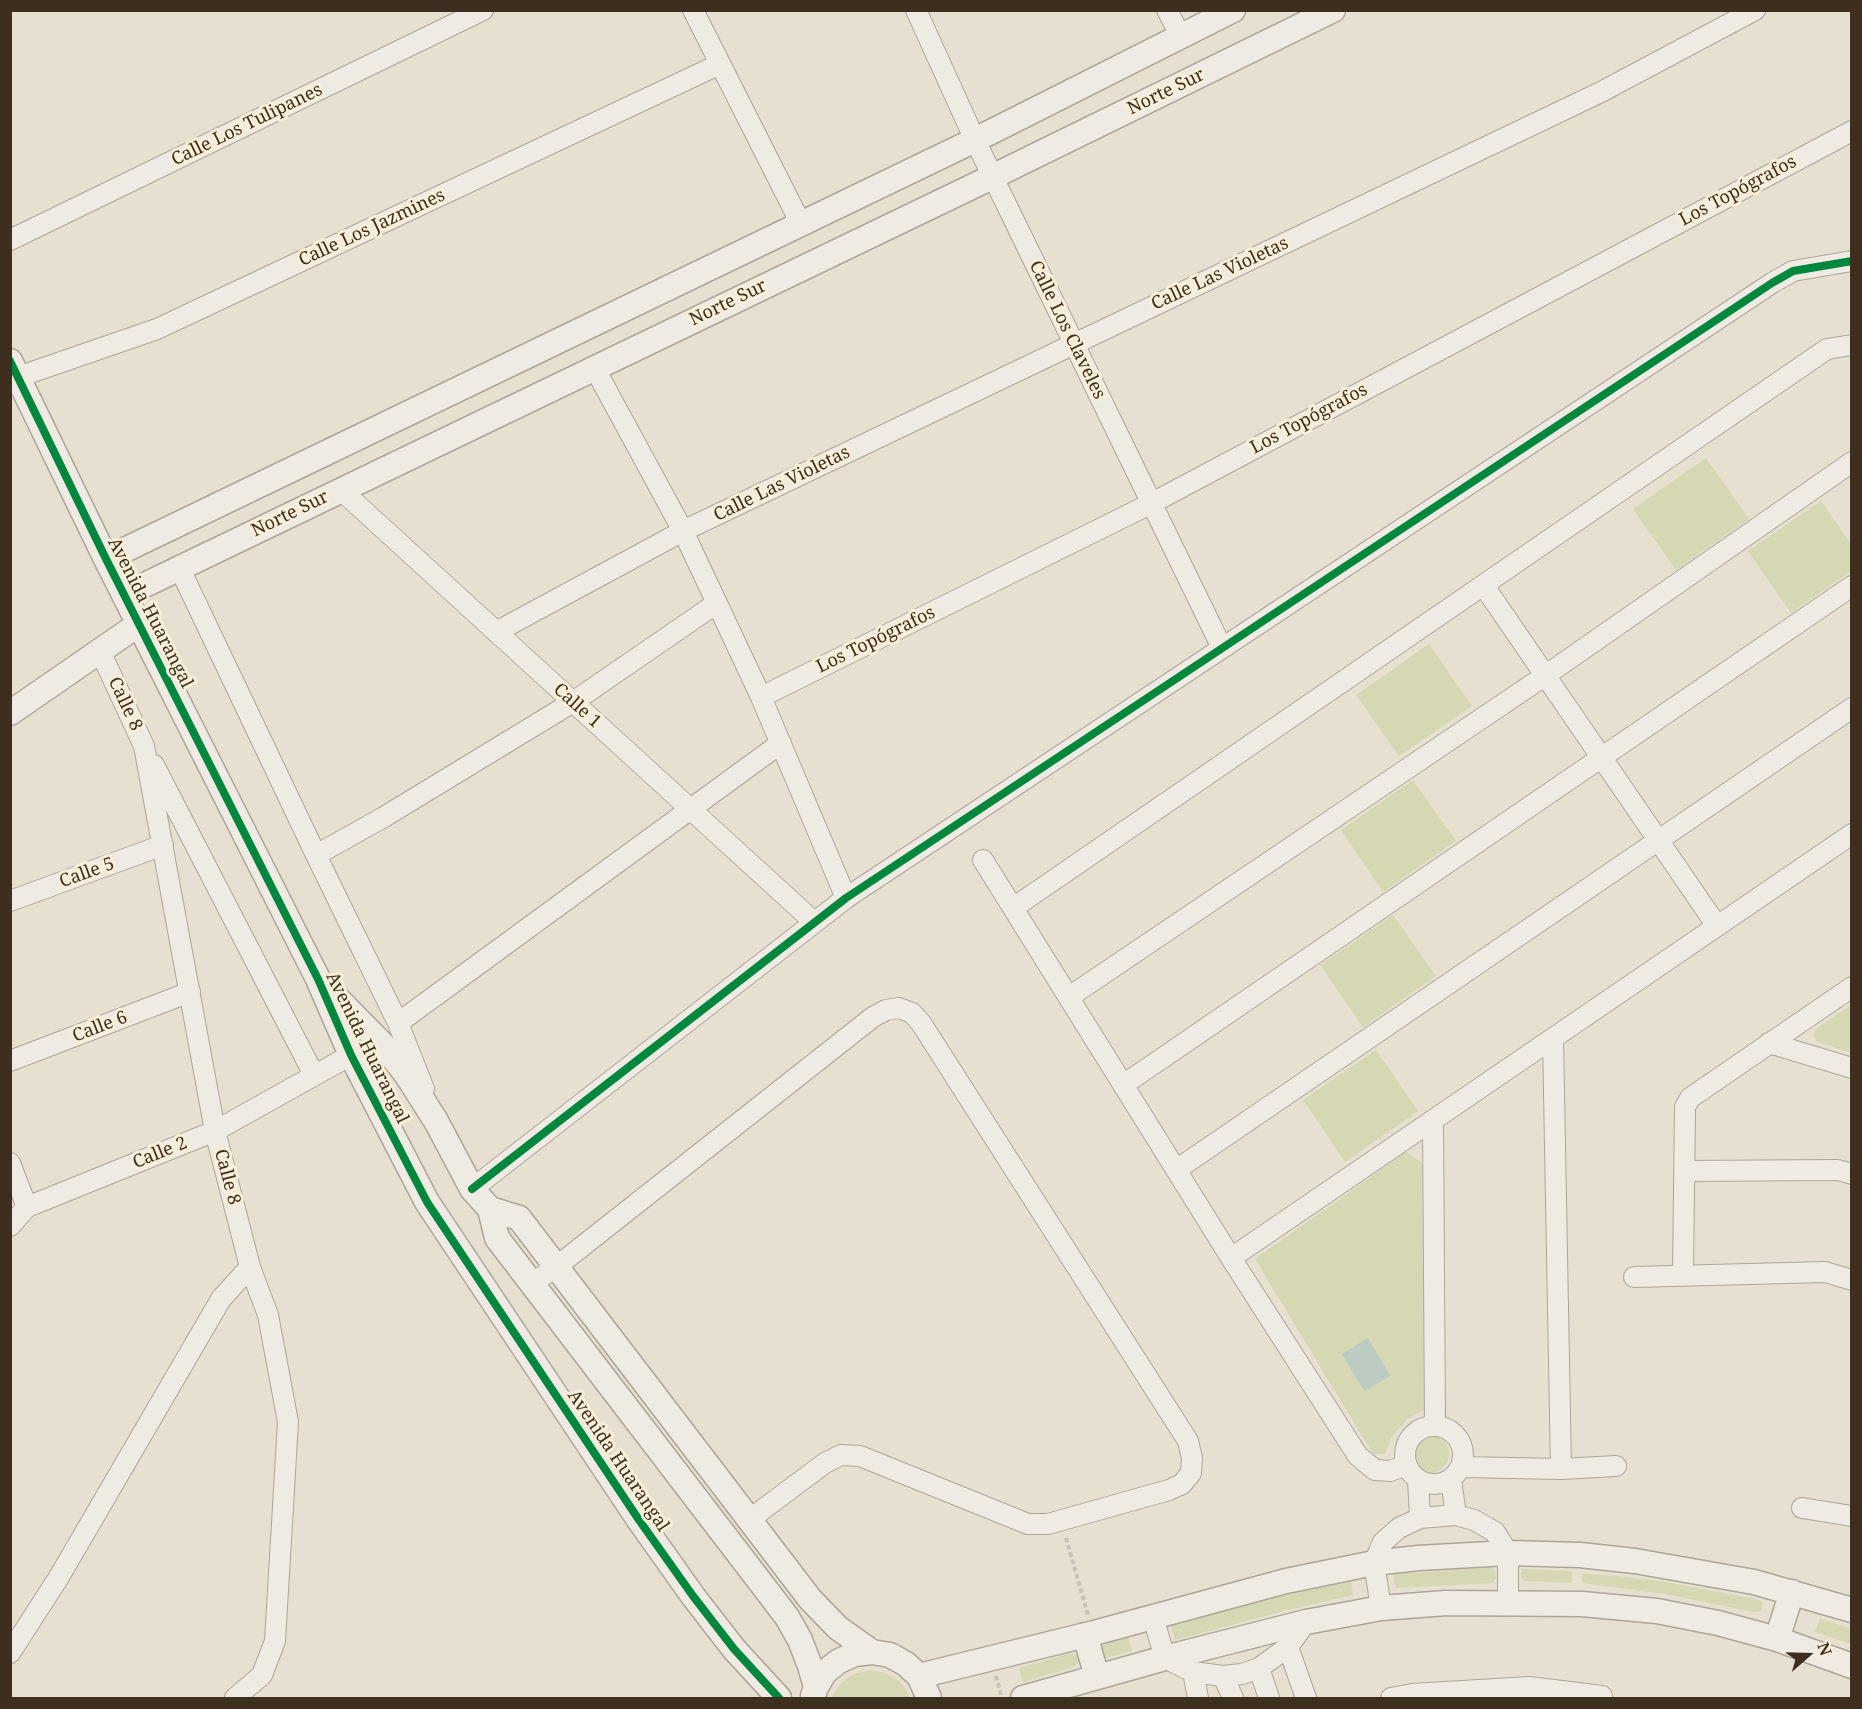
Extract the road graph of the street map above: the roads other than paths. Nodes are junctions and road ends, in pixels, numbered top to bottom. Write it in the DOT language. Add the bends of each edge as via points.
graph roads {
  1 [pos="483,10"];
  2 [pos="693,10"];
  3 [pos="916,10"];
  4 [pos="1167,10"];
  5 [pos="1233,10"];
  6 [pos="1333,10"];
  7 [pos="1755,10"];
  8 [pos="1181,37"];
  9 [pos="720,64"];
  10 [pos="1851,131"];
  11 [pos="975,140"];
  12 [pos="992,177"];
  13 [pos="801,224"];
  14 [pos="10,240"];
  15 [pos="1851,261"];
  16 [pos="1074,344"];
  17 [pos="1851,345"];
  18 [pos="594,367"];
  19 [pos="14,369"];
  20 [pos="1851,462"];
  21 [pos="341,490"];
  22 [pos="1152,503"];
  23 [pos="683,531"];
  24 [pos="106,559"];
  25 [pos="179,567"];
  26 [pos="1484,586"];
  27 [pos="1851,586"];
  28 [pos="124,594"];
  29 [pos="717,603"];
  30 [pos="138,624"];
  31 [pos="496,632"];
  32 [pos="1222,648"];
  33 [pos="100,651"];
  34 [pos="1546,675"];
  35 [pos="762,697"];
  36 [pos="573,702"];
  37 [pos="1851,708"];
  38 [pos="10,713"];
  39 [pos="781,742"];
  40 [pos="144,746"];
  41 [pos="1602,758"];
  42 [pos="691,810"];
  43 [pos="1851,834"];
  44 [pos="1658,840"];
  45 [pos="163,845"];
  46 [pos="315,855"];
  47 [pos="983,860"];
  48 [pos="846,898"];
  49 [pos="10,901"];
  50 [pos="1013,908"];
  51 [pos="813,921"];
  52 [pos="1717,926"];
  53 [pos="318,979"];
  54 [pos="1851,987"];
  55 [pos="190,992"];
  56 [pos="1069,997"];
  57 [pos="398,1023"];
  58 [pos="1553,1038"];
  59 [pos="1769,1043"];
  60 [pos="351,1055"];
  61 [pos="10,1061"];
  62 [pos="1851,1068"];
  63 [pos="315,1075"];
  64 [pos="1124,1085"];
  65 [pos="436,1121"];
  66 [pos="1433,1121"];
  67 [pos="215,1131"];
  68 [pos="10,1163"];
  69 [pos="1176,1170"];
  70 [pos="1684,1171"];
  71 [pos="1851,1174"];
  72 [pos="472,1189"];
  73 [pos="27,1207"];
  74 [pos="490,1209"];
  75 [pos="10,1226"];
  76 [pos="1231,1258"];
  77 [pos="250,1267"];
  78 [pos="556,1267"];
  79 [pos="1683,1274"];
  80 [pos="1634,1277"];
  81 [pos="1851,1280"];
  82 [pos="531,1284"];
  83 [pos="1436,1425"];
  84 [pos="1616,1466"];
  85 [pos="1561,1469"];
  86 [pos="1412,1472"];
  87 [pos="1456,1473"];
  88 [pos="1802,1508"];
  89 [pos="1456,1515"];
  90 [pos="1851,1516"];
  91 [pos="1420,1518"];
  92 [pos="750,1519"];
  93 [pos="1508,1553"];
  94 [pos="1374,1563"];
  95 [pos="1792,1592"];
  96 [pos="1508,1602"];
  97 [pos="1381,1608"];
  98 [pos="1849,1608"];
  99 [pos="1152,1617"];
  100 [pos="1306,1622"];
  101 [pos="1089,1634"];
  102 [pos="1777,1639"];
  103 [pos="1288,1647"];
  104 [pos="873,1652"];
  105 [pos="10,1653"];
  106 [pos="1165,1658"];
  107 [pos="1851,1666"];
  108 [pos="1259,1668"];
  109 [pos="1193,1672"];
  110 [pos="1224,1676"];
  111 [pos="919,1677"];
  112 [pos="1097,1677"];
  113 [pos="814,1693"];
  114 [pos="1474,1694"];
  115 [pos="1602,1697"];
  116 [pos="235,1698"];
  117 [pos="779,1698"];
  118 [pos="929,1698"];
  119 [pos="1023,1698"];
  120 [pos="1198,1698"];
  121 [pos="1233,1698"];
  122 [pos="1269,1698"];
  123 [pos="1306,1698"];
  124 [pos="1392,1698"];
  1 -- 14 [label="street, Calle Los Tulipanes"];
  2 -- 9 [label="street"];
  3 -- 11 [label="street, Calle Los Claveles"];
  4 -- 8 [label="street"];
  5 -- 8 [label="street"];
  6 -- 12 [label="street, Norte Sur"];
  7 -- 16 [label="street, Calle Las Violetas" via="1601,92"];
  8 -- 11 [label="street"];
  9 -- 13 [label="street"];
  9 -- 19 [label="street, Calle Los Jazmines" via="157,329"];
  10 -- 22 [label="street, Los Topógrafos"];
  11 -- 12 [label="street, Calle Los Claveles"];
  11 -- 13 [label="street"];
  12 -- 16 [label="street, Calle Los Claveles"];
  12 -- 18 [label="street, Norte Sur"];
  13 -- 24 [label="street"];
  15 -- 32 [label="street" via="1793,271 1772,283"];
  16 -- 22 [label="street, Calle Los Claveles"];
  16 -- 23 [label="street, Calle Las Violetas"];
  17 -- 26 [label="street" via="1827,349"];
  18 -- 21 [label="street, Norte Sur"];
  18 -- 23 [label="street"];
  19 -- 24 [label="street, Avenida Huarangal"];
  20 -- 34 [label="street"];
  21 -- 25 [label="street, Norte Sur"];
  21 -- 31 [label="street, Calle 1"];
  22 -- 32 [label="street, Calle Los Claveles"];
  22 -- 35 [label="street, Los Topógrafos"];
  23 -- 29 [label="street"];
  23 -- 31 [label="street, Calle Las Violetas"];
  24 -- 28 [label="street, Avenida Huarangal"];
  25 -- 28 [label="street, Norte Sur"];
  25 -- 46 [label="street"];
  26 -- 34 [label="street"];
  26 -- 50 [label="street"];
  27 -- 41 [label="street"];
  28 -- 30 [label="street, Avenida Huarangal"];
  29 -- 35 [label="street"];
  29 -- 36 [label="street"];
  30 -- 33 [label="street"];
  30 -- 53 [label="street, Avenida Huarangal"];
  31 -- 36 [label="street, Calle 1"];
  32 -- 48 [label="street"];
  33 -- 38 [label="street"];
  33 -- 40 [label="street, Calle 8"];
  34 -- 41 [label="street"];
  34 -- 56 [label="street"];
  35 -- 39 [label="street"];
  36 -- 42 [label="street, Calle 1"];
  36 -- 46 [label="street"];
  37 -- 44 [label="street"];
  39 -- 42 [label="street"];
  39 -- 48 [label="street"];
  40 -- 45 [label="street, Calle 8"];
  40 -- 63 [label="street"];
  41 -- 44 [label="street"];
  41 -- 64 [label="street"];
  42 -- 51 [label="street, Calle 1"];
  42 -- 57 [label="street"];
  43 -- 52 [label="street"];
  44 -- 52 [label="street"];
  44 -- 69 [label="street"];
  45 -- 49 [label="street, Calle 5"];
  45 -- 55 [label="street, Calle 8"];
  46 -- 57 [label="street"];
  47 -- 50 [label="street"];
  48 -- 51 [label="street"];
  50 -- 56 [label="street"];
  51 -- 72 [label="street"];
  52 -- 58 [label="street"];
  53 -- 60 [label="street, Avenida Huarangal"];
  53 -- 65 [label="street, Avenida Huarangal" via="384,1046"];
  54 -- 59 [label="street"];
  55 -- 61 [label="street, Calle 6"];
  55 -- 67 [label="street, Calle 8"];
  56 -- 64 [label="street"];
  57 -- 65 [label="street"];
  58 -- 66 [label="street"];
  58 -- 85 [label="street"];
  59 -- 62 [label="street"];
  59 -- 70 [label="street" via="1690,1098 1685,1107"];
  60 -- 63 [label="street, Calle 2"];
  60 -- 117 [label="street, Avenida Huarangal" via="427,1202 472,1271 693,1596"];
  63 -- 67 [label="street, Calle 2"];
  64 -- 69 [label="street"];
  65 -- 72 [label="street, Avenida Huarangal"];
  66 -- 76 [label="street"];
  66 -- 83 [label="street"];
  67 -- 73 [label="street, Calle 2"];
  67 -- 77 [label="street, Calle 8"];
  68 -- 73 [label="street"];
  69 -- 76 [label="street"];
  70 -- 71 [label="street" via="1838,1170"];
  70 -- 79 [label="street"];
  72 -- 74 [label="street, Avenida Huarangal"];
  73 -- 75 [label="street"];
  74 -- 78 [label="street" via="519,1218"];
  74 -- 82 [label="street, Avenida Huarangal" via="497,1238"];
  76 -- 86 [label="street" via="1358,1456 1375,1470"];
  77 -- 105 [label="street" via="221,1299 59,1577"];
  77 -- 116 [label="street, Calle 8" via="268,1315 288,1422 275,1641 262,1675"];
  78 -- 82 [label="street"];
  78 -- 92 [label="street"];
  78 -- 92 [label="street" via="873,1017 899,1008 912,1013 921,1023 1188,1441 1192,1458 1191,1473 1182,1484 1169,1490 1048,1524 1028,1524 860,1456 841,1455"];
  79 -- 80 [label="street"];
  79 -- 81 [label="street" via="1825,1272"];
  82 -- 113 [label="street, Avenida Huarangal" via="787,1617 803,1649"];
  83 -- 86 [label="street" via="1417,1430 1410,1437 1405,1456"];
  83 -- 87 [label="street" via="1449,1429 1460,1439 1464,1453"];
  84 -- 85 [label="street"];
  85 -- 87 [label="street"];
  86 -- 87 [label="street" via="1434,1485"];
  86 -- 91 [label="street"];
  87 -- 89 [label="street"];
  88 -- 90 [label="street"];
  89 -- 91 [label="street"];
  89 -- 93 [label="street" via="1495,1532"];
  91 -- 94 [label="street" via="1399,1528 1383,1542"];
  92 -- 104 [label="street" via="817,1606 838,1628"];
  93 -- 94 [label="street"];
  93 -- 95 [label="street" via="1635,1561"];
  93 -- 96 [label="street"];
  94 -- 97 [label="street"];
  94 -- 99 [label="street" via="1286,1581"];
  95 -- 98 [label="street"];
  95 -- 102 [label="street"];
  96 -- 97 [label="street"];
  96 -- 102 [label="street" via="1657,1611"];
  97 -- 100 [label="street"];
  99 -- 101 [label="street"];
  99 -- 106 [label="street"];
  100 -- 103 [label="street"];
  100 -- 106 [label="street"];
  101 -- 111 [label="street"];
  101 -- 112 [label="street"];
  102 -- 107 [label="street"];
  103 -- 108 [label="street"];
  103 -- 123 [label="street"];
  104 -- 111 [label="street" via="890,1655"];
  104 -- 113 [label="street" via="839,1661 825,1672"];
  106 -- 109 [label="street"];
  106 -- 112 [label="street"];
  108 -- 110 [label="street"];
  108 -- 122 [label="street"];
  109 -- 110 [label="street"];
  109 -- 120 [label="street"];
  110 -- 121 [label="street"];
  111 -- 118 [label="street"];
  112 -- 119 [label="street"];
  114 -- 115 [label="street" via="1528,1687"];
  114 -- 124 [label="street" via="1412,1694"];
}
